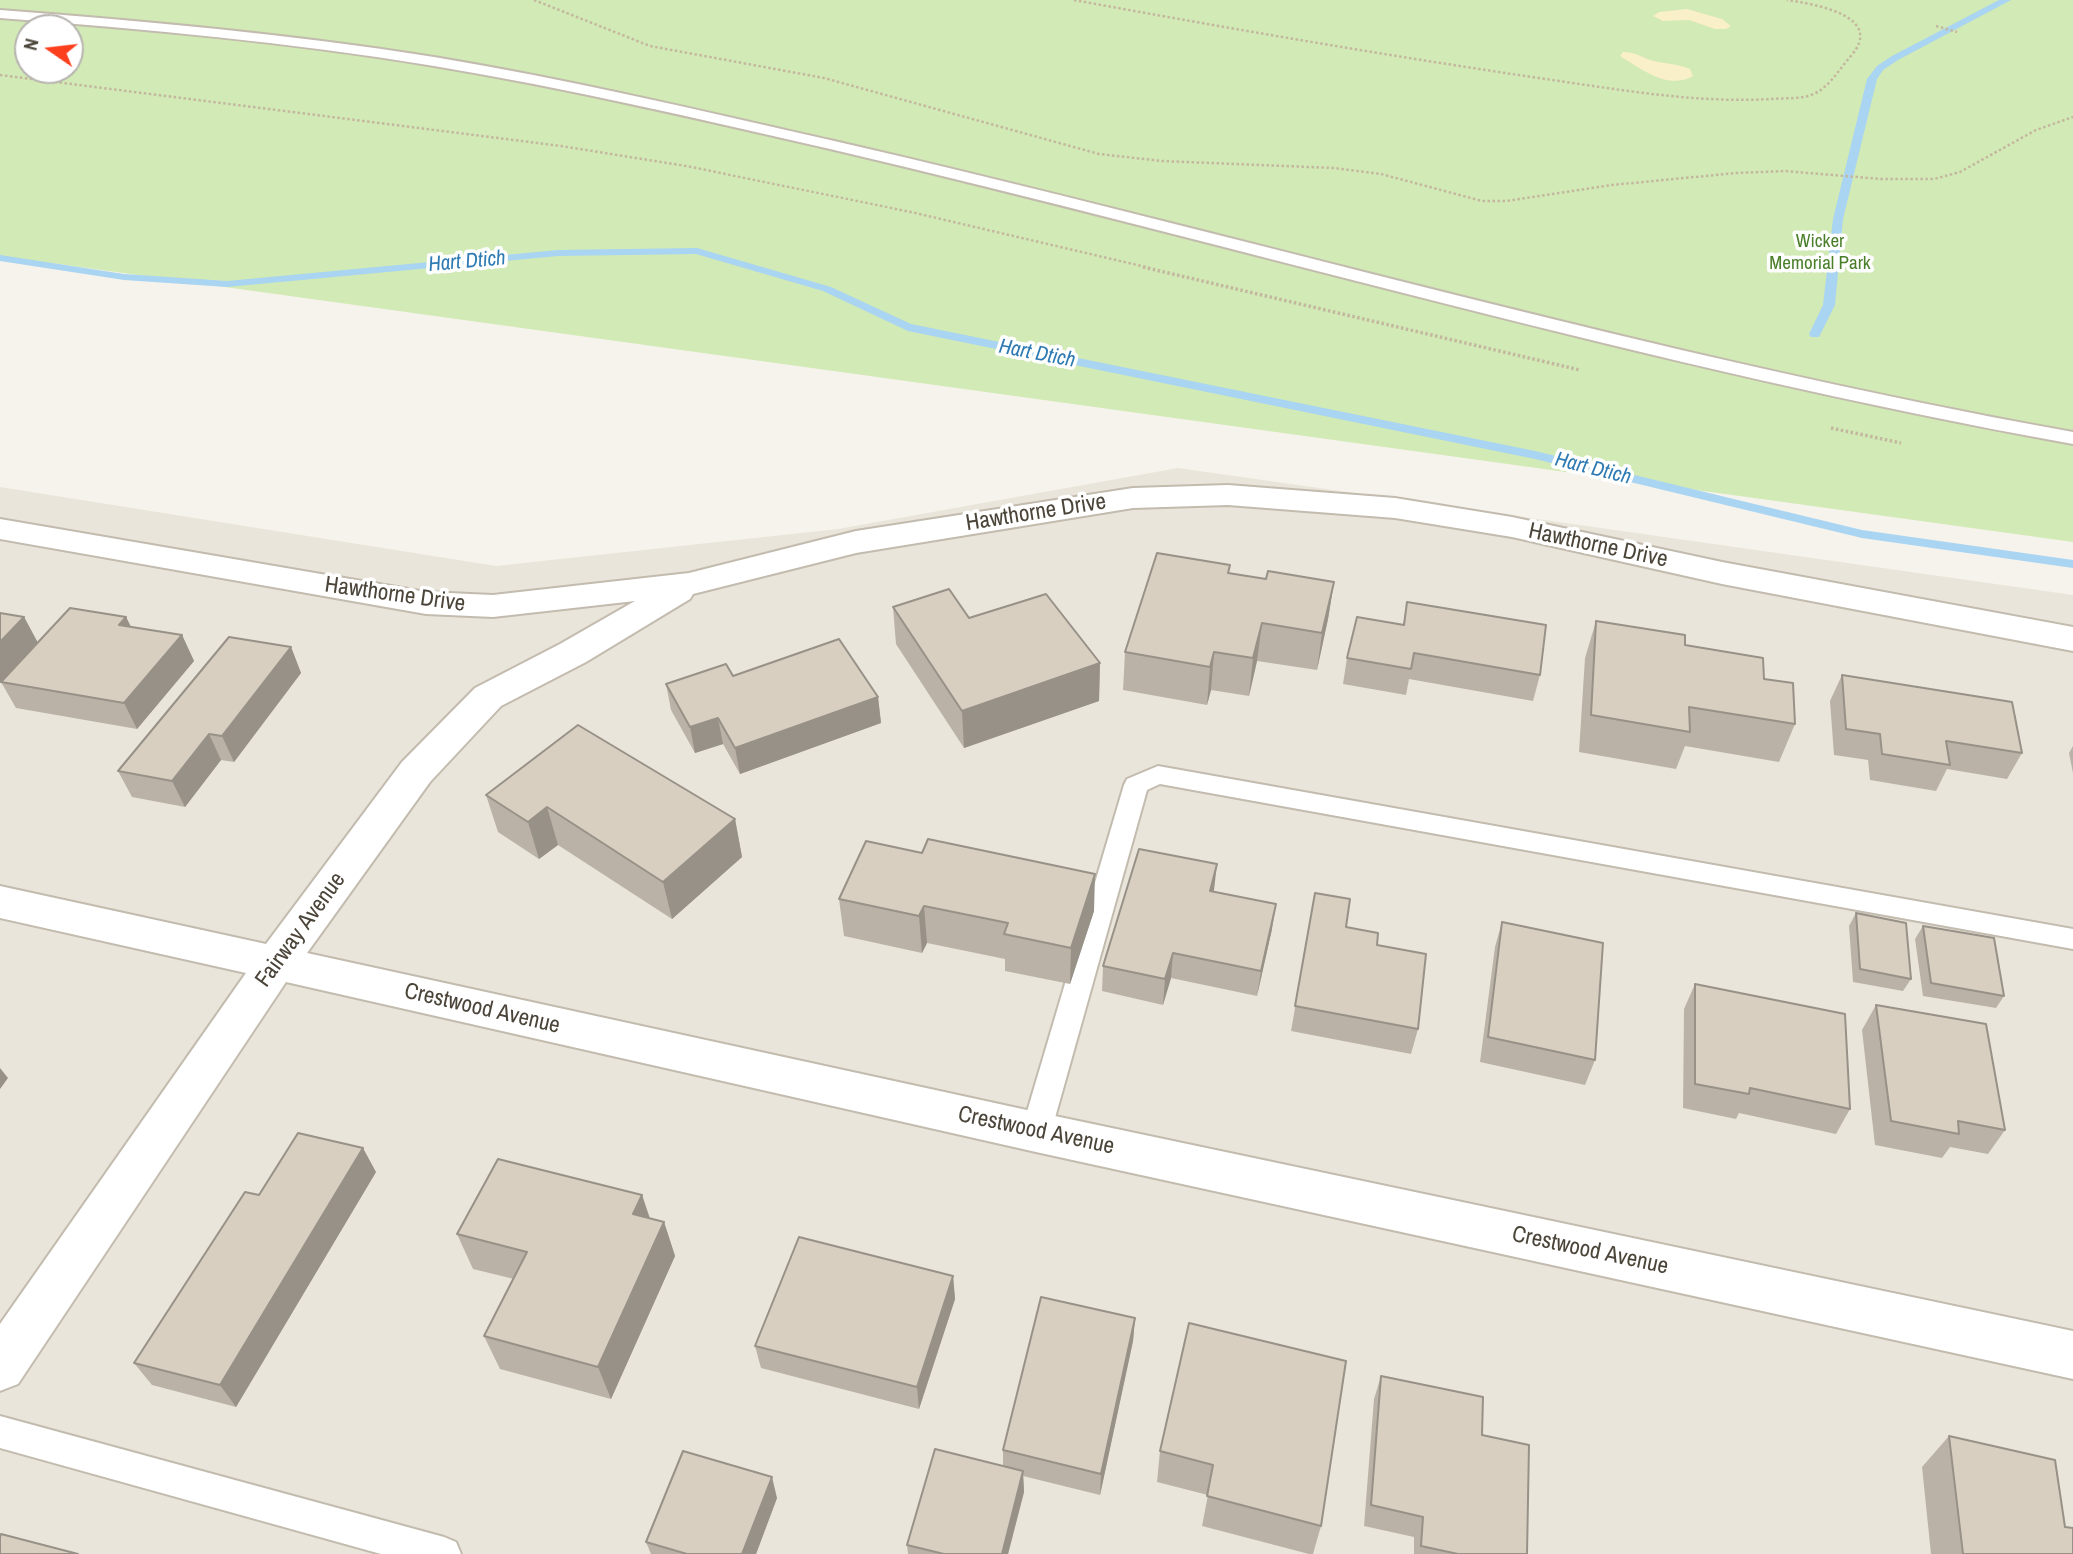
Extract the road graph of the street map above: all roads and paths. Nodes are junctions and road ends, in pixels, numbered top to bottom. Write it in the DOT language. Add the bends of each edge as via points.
graph roads {
  1 [pos="534,0"];
  2 [pos="1074,0"];
  3 [pos="1787,0"];
  4 [pos="0,14"];
  5 [pos="1937,26"];
  6 [pos="1957,32"];
  7 [pos="0,75"];
  8 [pos="2073,117"];
  9 [pos="1589,372"];
  10 [pos="1819,425"];
  11 [pos="2073,438"];
  12 [pos="1913,445"];
  13 [pos="0,529"];
  14 [pos="689,584"];
  15 [pos="2073,639"];
  16 [pos="0,902"];
  17 [pos="2073,939"];
  18 [pos="276,963"];
  19 [pos="1036,1132"];
  20 [pos="2073,1355"];
  21 [pos="0,1367"];
  22 [pos="0,1432"];
  23 [pos="444,1554"];
  1 -- 8 [label="path" via="659,49 824,78 1063,146 1128,159 1381,174 1482,201 1784,170 1934,179 1961,172 2036,130"];
  2 -- 3 [label="path" via="1529,77 1648,94 1759,100 1814,94 1858,47 1857,24 1846,15"];
  4 -- 11 [label="lane" via="334,48 491,72 708,116 1808,385"];
  5 -- 6 [label="path"];
  7 -- 9 [label="path" via="686,166 911,212"];
  10 -- 12 [label="path"];
  13 -- 14 [label="street, Hawthorne Drive" via="426,603 494,606"];
  14 -- 15 [label="street, Hawthorne Drive" via="856,542 1133,498 1228,495 1395,508 1512,527 1722,573"];
  14 -- 18 [label="street, Fairway Avenue" via="488,697 416,772"];
  16 -- 18 [label="street, Crestwood Avenue"];
  17 -- 19 [label="lane" via="1158,775 1136,785"];
  18 -- 19 [label="street, Crestwood Avenue"];
  18 -- 21 [label="street, Fairway Avenue"];
  19 -- 20 [label="street, Crestwood Avenue"];
  22 -- 23 [label="lane"];
}
